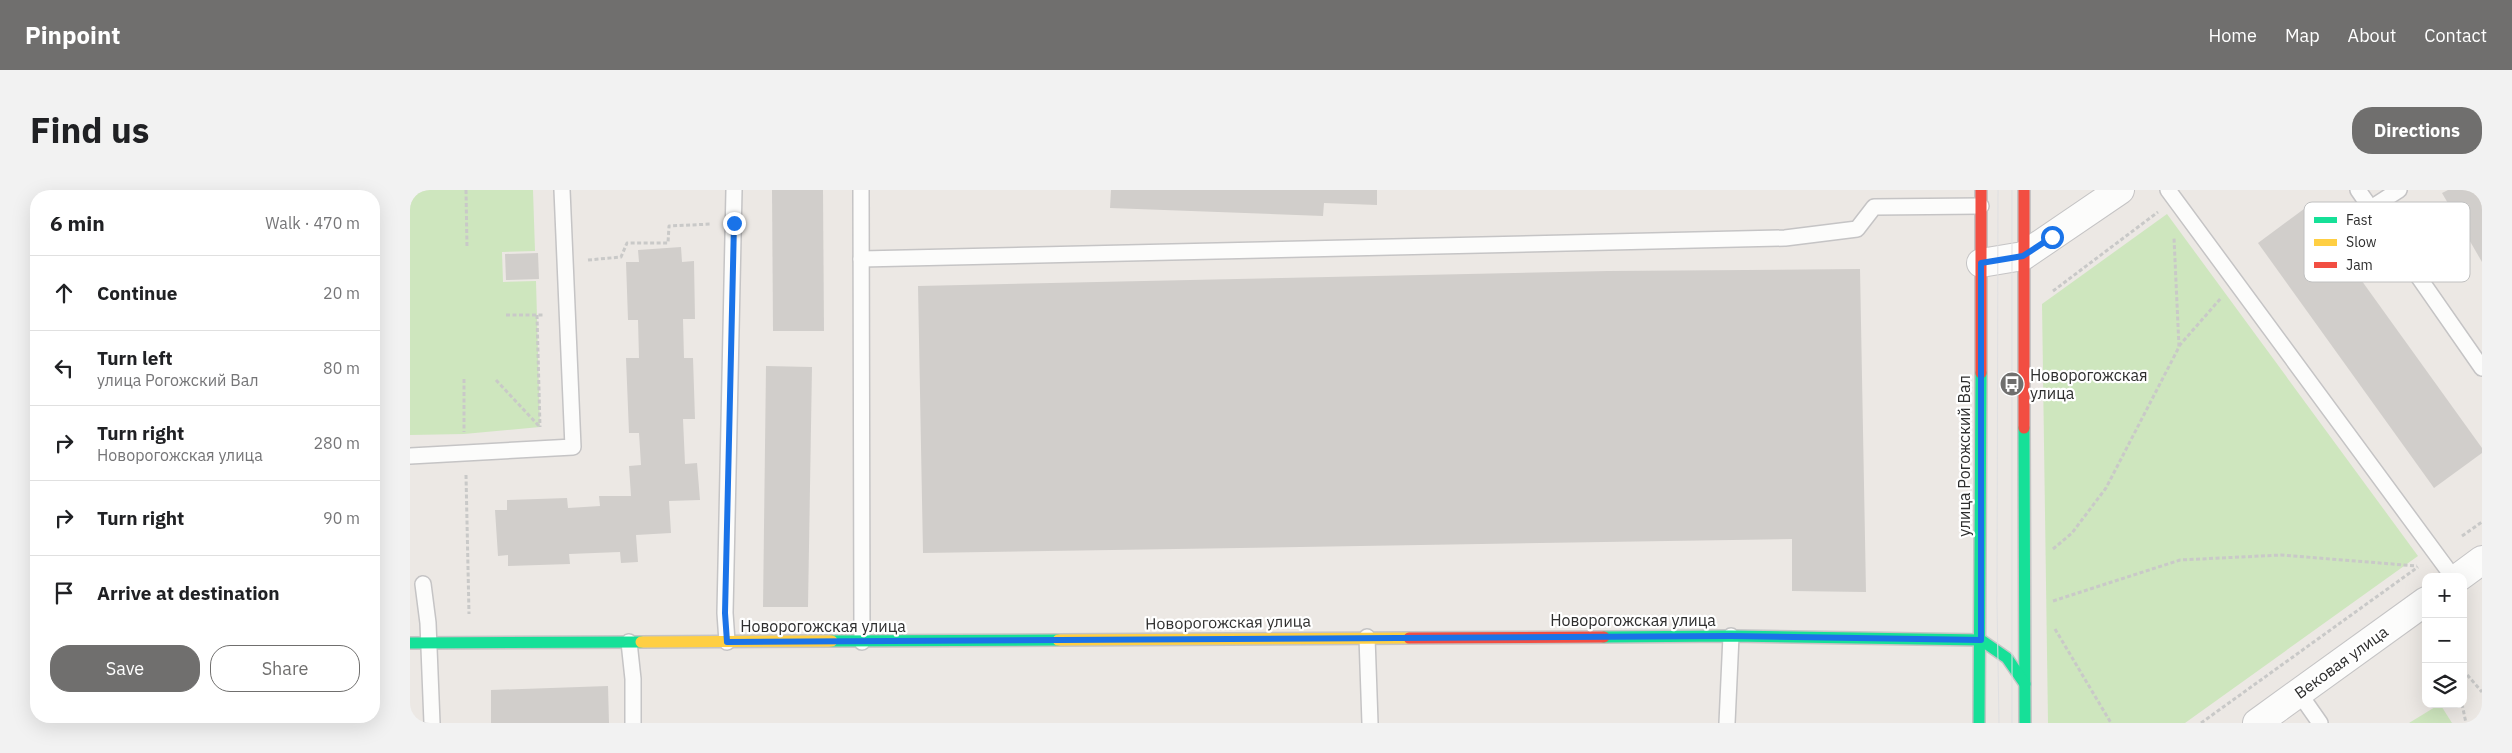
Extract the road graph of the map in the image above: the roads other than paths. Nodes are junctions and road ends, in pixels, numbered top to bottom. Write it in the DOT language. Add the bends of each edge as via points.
graph roads {
  1 [pos="562,190"];
  2 [pos="734,190"];
  3 [pos="861,190"];
  4 [pos="1981,190"];
  5 [pos="2024,190"];
  6 [pos="2120,190"];
  7 [pos="2358,190"];
  8 [pos="2399,190"];
  9 [pos="2170,196"];
  10 [pos="2367,202"];
  11 [pos="2380,202"];
  12 [pos="1981,206"];
  13 [pos="2023,256"];
  14 [pos="861,259"];
  15 [pos="1981,263"];
  16 [pos="2422,282"];
  17 [pos="2482,368"];
  18 [pos="410,456"];
  19 [pos="2482,560"];
  20 [pos="2450,573"];
  21 [pos="2464,573"];
  22 [pos="423,584"];
  23 [pos="2422,604"];
  24 [pos="1731,636"];
  25 [pos="1367,637"];
  26 [pos="1981,640"];
  27 [pos="629,642"];
  28 [pos="727,642"];
  29 [pos="862,642"];
  30 [pos="410,643"];
  31 [pos="428,643"];
  32 [pos="2025,684"];
  33 [pos="2299,692"];
  34 [pos="432,723"];
  35 [pos="633,723"];
  36 [pos="1370,723"];
  37 [pos="1727,723"];
  38 [pos="1979,723"];
  39 [pos="2025,723"];
  40 [pos="2257,723"];
  41 [pos="2320,723"];
  1 -- 18 [label="lane" via="573,447"];
  2 -- 28 [label="lane"];
  3 -- 14 [label="lane"];
  4 -- 12 [label="street, улица Рогожский Вал"];
  5 -- 13 [label="street"];
  6 -- 13 [label="street"];
  7 -- 10 [label="lane"];
  8 -- 11 [label="lane"];
  9 -- 20 [label="lane"];
  12 -- 14 [label="lane" via="1874,207 1858,229 1785,238"];
  12 -- 15 [label="street, улица Рогожский Вал"];
  13 -- 15 [label="street"];
  13 -- 32 [label="street"];
  14 -- 29 [label="lane"];
  15 -- 26 [label="street, улица Рогожский Вал"];
  16 -- 17 [label="lane"];
  19 -- 21 [label="street"];
  22 -- 31 [label="lane"];
  23 -- 33 [label="street, Вековая улица"];
  24 -- 25 [label="street, Новорогожская улица"];
  24 -- 26 [label="street, Новорогожская улица"];
  24 -- 37 [label="lane"];
  25 -- 29 [label="street, Новорогожская улица"];
  25 -- 36 [label="lane"];
  26 -- 32 [label="street, Новорогожская улица" via="2012,660"];
  26 -- 38 [label="street, улица Рогожский Вал"];
  27 -- 28 [label="street, Новорогожская улица"];
  27 -- 31 [label="street, Новорогожская улица"];
  27 -- 35 [label="lane"];
  28 -- 29 [label="street, Новорогожская улица"];
  30 -- 31 [label="street, Новорогожская улица"];
  31 -- 34 [label="lane"];
  32 -- 39 [label="street"];
  33 -- 40 [label="street, Вековая улица"];
  33 -- 41 [label="lane"];
}
